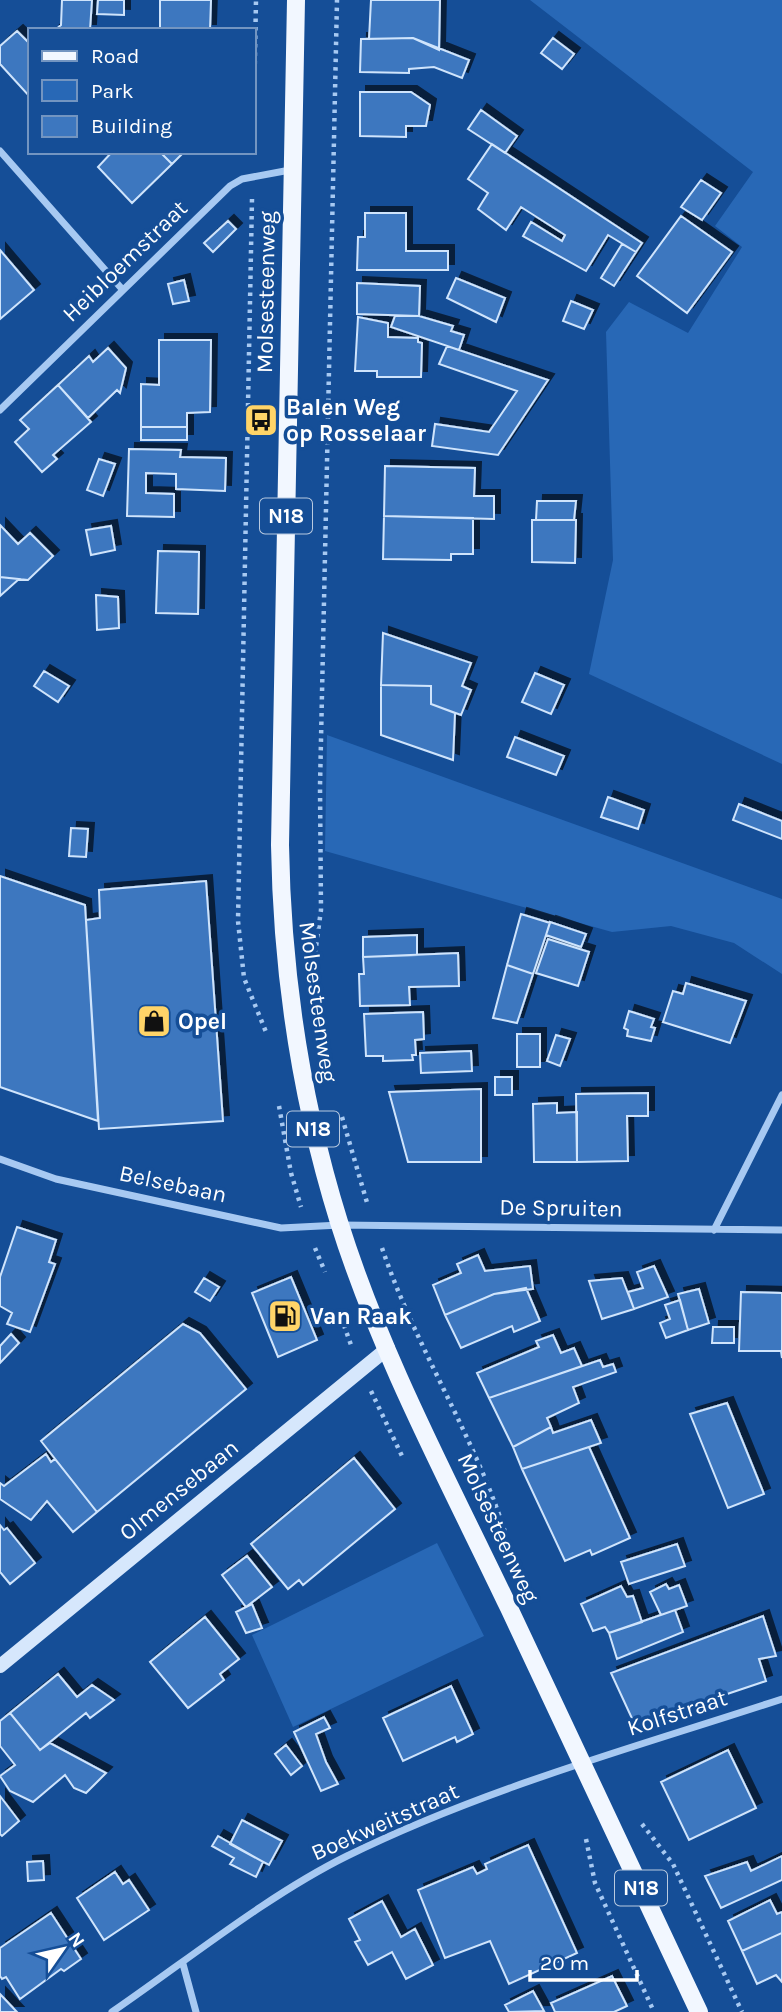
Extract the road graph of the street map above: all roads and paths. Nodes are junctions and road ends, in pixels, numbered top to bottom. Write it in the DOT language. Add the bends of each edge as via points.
graph roads {
  1 [pos="256,0"];
  2 [pos="296,0"];
  3 [pos="337,0"];
  4 [pos="255,28"];
  5 [pos="0,151"];
  6 [pos="293,170"];
  7 [pos="122,289"];
  8 [pos="0,410"];
  9 [pos="314,958"];
  10 [pos="782,1095"];
  11 [pos="339,1105"];
  12 [pos="0,1159"];
  13 [pos="340,1225"];
  14 [pos="374,1225"];
  15 [pos="715,1230"];
  16 [pos="782,1230"];
  17 [pos="388,1348"];
  18 [pos="506,1537"];
  19 [pos="0,1666"];
  20 [pos="782,1699"];
  21 [pos="583,1765"];
  22 [pos="640,1821"];
  23 [pos="584,1832"];
  24 [pos="183,1964"];
  25 [pos="112,2012"];
  26 [pos="195,2012"];
  27 [pos="654,2012"];
  28 [pos="699,2012"];
  29 [pos="743,2012"];
  1 -- 4 [label="path"];
  2 -- 6 [label="main road, Molsesteenweg / N18"];
  3 -- 9 [label="path" via="321,910"];
  5 -- 7 [label="street"];
  6 -- 7 [label="street, Heibloemstraat" via="242,179 230,186"];
  6 -- 13 [label="main road, Molsesteenweg / N18" via="281,909 310,1115"];
  7 -- 8 [label="street, Heibloemstraat"];
  10 -- 15 [label="street"];
  11 -- 14 [label="path"];
  12 -- 13 [label="street, Belsebaan" via="56,1179 281,1228"];
  13 -- 14 [label="street, De Spruiten"];
  13 -- 17 [label="main road, Molsesteenweg / N18"];
  14 -- 15 [label="street, De Spruiten"];
  14 -- 18 [label="path" via="425,1353 490,1486"];
  15 -- 16 [label="street, De Spruiten"];
  17 -- 19 [label="street, Olmensebaan"];
  17 -- 21 [label="main road, Molsesteenweg / N18"];
  20 -- 21 [label="street, Kolfstraat"];
  21 -- 24 [label="street, Boekweitstraat" via="460,1808 346,1856 285,1892"];
  21 -- 28 [label="main road, Molsesteenweg / N18"];
  22 -- 29 [label="path" via="673,1864"];
  23 -- 27 [label="path" via="595,1883"];
  24 -- 25 [label="street, Boekweitstraat"];
  24 -- 26 [label="street"];
}
